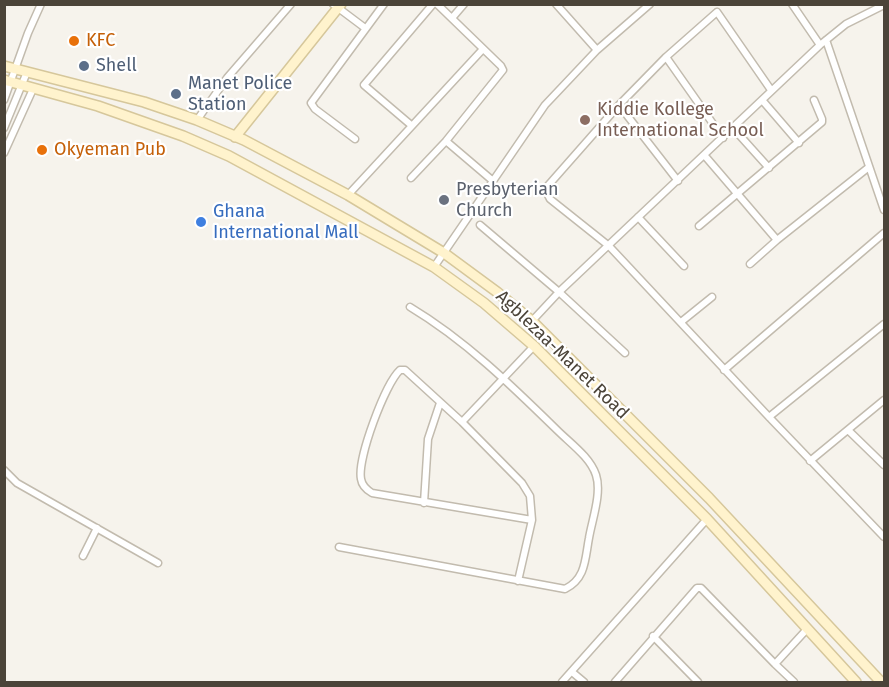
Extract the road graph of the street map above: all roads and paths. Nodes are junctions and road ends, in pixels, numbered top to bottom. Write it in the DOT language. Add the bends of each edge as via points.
graph roads {
  1 [pos="41,4"];
  2 [pos="291,4"];
  3 [pos="384,4"];
  4 [pos="435,4"];
  5 [pos="464,4"];
  6 [pos="556,4"];
  7 [pos="650,4"];
  8 [pos="792,4"];
  9 [pos="885,5"];
  10 [pos="337,6"];
  11 [pos="452,18"];
  12 [pos="365,28"];
  13 [pos="826,40"];
  14 [pos="820,45"];
  15 [pos="483,48"];
  16 [pos="597,50"];
  17 [pos="666,57"];
  18 [pos="27,72"];
  19 [pos="8,73"];
  20 [pos="42,77"];
  21 [pos="22,86"];
  22 [pos="35,89"];
  23 [pos="771,90"];
  24 [pos="8,93"];
  25 [pos="18,96"];
  26 [pos="4,100"];
  27 [pos="762,100"];
  28 [pos="814,100"];
  29 [pos="619,105"];
  30 [pos="197,120"];
  31 [pos="411,125"];
  32 [pos="4,128"];
  33 [pos="733,128"];
  34 [pos="235,137"];
  35 [pos="723,138"];
  36 [pos="355,139"];
  37 [pos="446,141"];
  38 [pos="799,143"];
  39 [pos="4,153"];
  40 [pos="705,156"];
  41 [pos="869,167"];
  42 [pos="769,168"];
  43 [pos="411,178"];
  44 [pos="678,180"];
  45 [pos="493,181"];
  46 [pos="737,194"];
  47 [pos="348,195"];
  48 [pos="885,210"];
  49 [pos="638,217"];
  50 [pos="480,225"];
  51 [pos="699,226"];
  52 [pos="885,233"];
  53 [pos="777,240"];
  54 [pos="609,246"];
  55 [pos="444,253"];
  56 [pos="750,264"];
  57 [pos="684,266"];
  58 [pos="434,267"];
  59 [pos="559,292"];
  60 [pos="712,297"];
  61 [pos="410,307"];
  62 [pos="532,321"];
  63 [pos="681,322"];
  64 [pos="885,324"];
  65 [pos="534,346"];
  66 [pos="625,353"];
  67 [pos="724,370"];
  68 [pos="505,378"];
  69 [pos="885,400"];
  70 [pos="440,403"];
  71 [pos="769,417"];
  72 [pos="462,422"];
  73 [pos="848,430"];
  74 [pos="810,461"];
  75 [pos="885,465"];
  76 [pos="4,470"];
  77 [pos="9,476"];
  78 [pos="4,484"];
  79 [pos="424,503"];
  80 [pos="707,519"];
  81 [pos="531,520"];
  82 [pos="97,528"];
  83 [pos="885,537"];
  84 [pos="339,547"];
  85 [pos="83,556"];
  86 [pos="159,562"];
  87 [pos="518,581"];
  88 [pos="808,628"];
  89 [pos="653,636"];
  90 [pos="775,664"];
  91 [pos="572,672"];
  92 [pos="562,682"];
  93 [pos="584,682"];
  94 [pos="615,682"];
  95 [pos="698,682"];
  96 [pos="794,682"];
  97 [pos="856,682"];
  98 [pos="881,682"];
  1 -- 19 [label="street"];
  2 -- 30 [label="street" via="227,78"];
  3 -- 12 [label="street"];
  4 -- 11 [label="street"];
  4 -- 31 [label="street" via="364,85"];
  5 -- 11 [label="street"];
  6 -- 16 [label="street"];
  7 -- 16 [label="street"];
  8 -- 14 [label="street"];
  9 -- 13 [label="street" via="846,24"];
  10 -- 12 [label="street"];
  10 -- 34 [label="main road"];
  11 -- 15 [label="street"];
  12 -- 36 [label="street" via="311,103"];
  13 -- 14 [label="street"];
  13 -- 41 [label="street"];
  14 -- 23 [label="street"];
  15 -- 31 [label="street"];
  15 -- 37 [label="street" via="503,70"];
  16 -- 45 [label="street" via="545,105"];
  17 -- 23 [label="street" via="717,12"];
  17 -- 29 [label="street"];
  17 -- 35 [label="street"];
  18 -- 19 [label="main road, Agblezaa-Manet Road"];
  18 -- 20 [label="main road, Agblezaa-Manet Road"];
  18 -- 21 [label="street"];
  19 -- 21 [label="main road, Agblezaa-Manet Road"];
  19 -- 24 [label="street"];
  20 -- 22 [label="main road"];
  20 -- 30 [label="main road, Agblezaa-Manet Road" via="144,102"];
  21 -- 22 [label="main road, Agblezaa-Manet Road"];
  21 -- 25 [label="street"];
  22 -- 39 [label="street"];
  22 -- 58 [label="main road, Agblezaa-Manet Road" via="107,109 229,156"];
  23 -- 27 [label="street"];
  24 -- 25 [label="street"];
  24 -- 26 [label="street"];
  25 -- 32 [label="street"];
  27 -- 33 [label="street"];
  27 -- 38 [label="street"];
  28 -- 38 [label="street" via="823,121"];
  29 -- 44 [label="street"];
  29 -- 54 [label="street" via="545,189 550,199"];
  30 -- 34 [label="main road, Agblezaa-Manet Road"];
  31 -- 47 [label="street"];
  33 -- 35 [label="street"];
  33 -- 42 [label="street"];
  34 -- 47 [label="main road, Agblezaa-Manet Road"];
  35 -- 40 [label="street"];
  37 -- 43 [label="street"];
  37 -- 45 [label="street"];
  38 -- 42 [label="street"];
  40 -- 44 [label="street"];
  40 -- 46 [label="street"];
  41 -- 48 [label="street"];
  41 -- 53 [label="street"];
  42 -- 46 [label="street"];
  44 -- 49 [label="street"];
  45 -- 55 [label="street"];
  46 -- 51 [label="street"];
  46 -- 53 [label="street"];
  47 -- 55 [label="main road, Agblezaa-Manet Road"];
  49 -- 54 [label="street"];
  49 -- 57 [label="street"];
  50 -- 59 [label="street"];
  52 -- 67 [label="street"];
  53 -- 56 [label="street"];
  54 -- 59 [label="street"];
  54 -- 63 [label="street"];
  55 -- 58 [label="street"];
  55 -- 62 [label="main road, Agblezaa-Manet Road"];
  58 -- 65 [label="main road, Agblezaa-Manet Road"];
  59 -- 62 [label="street"];
  59 -- 66 [label="street"];
  60 -- 63 [label="street"];
  61 -- 68 [label="street"];
  62 -- 98 [label="main road, Agblezaa-Manet Road" via="709,498"];
  63 -- 67 [label="street"];
  64 -- 71 [label="street"];
  65 -- 68 [label="street"];
  65 -- 80 [label="main road, Agblezaa-Manet Road"];
  67 -- 71 [label="street"];
  68 -- 72 [label="street"];
  68 -- 87 [label="street" via="582,455 596,474 598,484 584,569 576,583 565,589"];
  69 -- 73 [label="street"];
  70 -- 72 [label="street"];
  70 -- 79 [label="street" via="428,439"];
  70 -- 79 [label="street" via="405,370 400,370 382,398 361,470 365,489 372,494"];
  71 -- 74 [label="street"];
  72 -- 81 [label="street" via="522,483 530,496"];
  73 -- 74 [label="street"];
  73 -- 75 [label="street"];
  74 -- 83 [label="street"];
  76 -- 77 [label="street"];
  77 -- 78 [label="street"];
  77 -- 82 [label="street"];
  79 -- 81 [label="street"];
  80 -- 88 [label="main road, Agblezaa-Manet Road"];
  80 -- 91 [label="street"];
  81 -- 87 [label="street"];
  82 -- 85 [label="street"];
  82 -- 86 [label="street"];
  84 -- 87 [label="street"];
  88 -- 90 [label="street"];
  88 -- 97 [label="main road, Agblezaa-Manet Road"];
  89 -- 90 [label="street" via="693,591 701,588"];
  89 -- 94 [label="street"];
  89 -- 95 [label="street"];
  90 -- 96 [label="street"];
  91 -- 92 [label="street"];
  91 -- 93 [label="street"];
}
